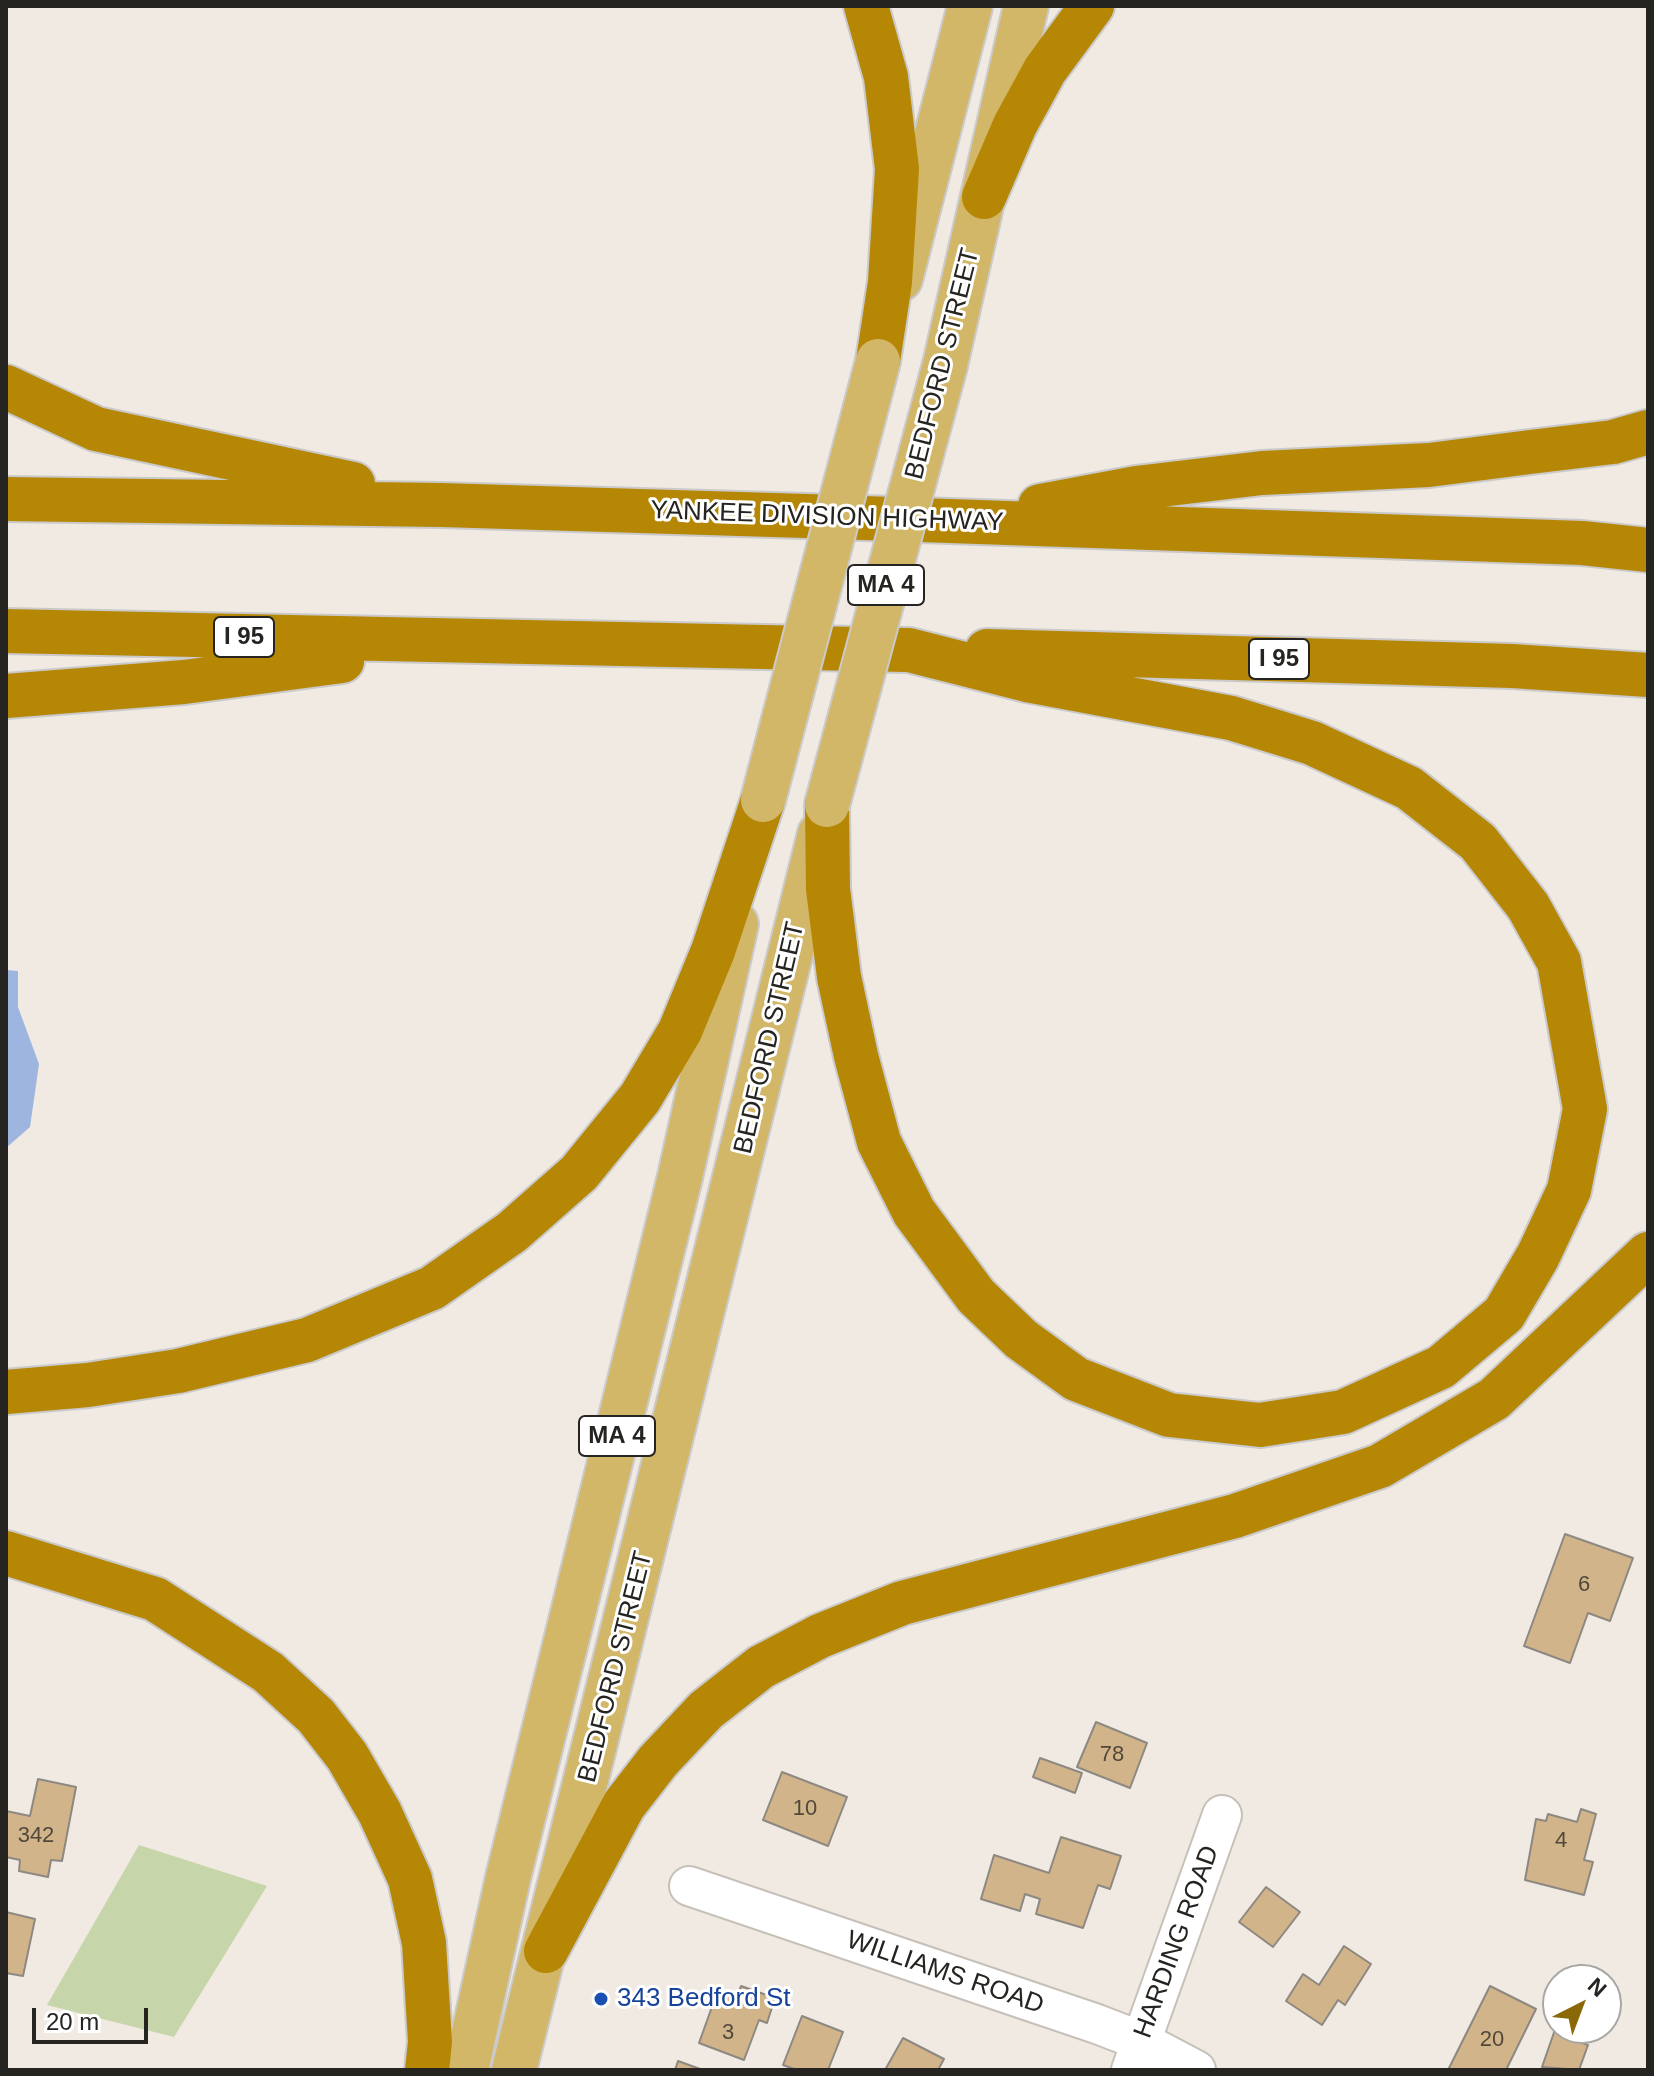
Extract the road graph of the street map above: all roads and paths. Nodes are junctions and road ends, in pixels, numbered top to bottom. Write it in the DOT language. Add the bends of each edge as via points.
graph roads {
  1 [pos="866,6"];
  2 [pos="970,6"];
  3 [pos="1026,6"];
  4 [pos="1092,6"];
  5 [pos="984,197"];
  6 [pos="878,361"];
  7 [pos="6,387"];
  8 [pos="1648,432"];
  9 [pos="6,499"];
  10 [pos="441,505"];
  11 [pos="962,521"];
  12 [pos="1648,550"];
  13 [pos="6,631"];
  14 [pos="482,643"];
  15 [pos="909,650"];
  16 [pos="1648,675"];
  17 [pos="6,696"];
  18 [pos="763,800"];
  19 [pos="827,805"];
  20 [pos="1648,1254"];
  21 [pos="6,1392"];
  22 [pos="6,1553"];
  23 [pos="1222,1815"];
  24 [pos="689,1886"];
  25 [pos="546,1951"];
  26 [pos="1136,2056"];
  27 [pos="427,2070"];
  28 [pos="466,2070"];
  29 [pos="514,2070"];
  30 [pos="1196,2070"];
  1 -- 6 [label="highway" via="886,77 897,169 890,282"];
  2 -- 6 [label="main road, BEDFORD STREET / MA 4"];
  3 -- 5 [label="main road, BEDFORD STREET / MA 4"];
  4 -- 5 [label="highway" via="1045,70"];
  5 -- 19 [label="main road, BEDFORD STREET / MA 4, bridge" via="945,365"];
  6 -- 18 [label="main road, BEDFORD STREET / MA 4, bridge"];
  7 -- 10 [label="highway" via="59,415 136,440 214,452"];
  8 -- 11 [label="highway" via="1613,442 1429,465 1262,473 1136,488"];
  9 -- 10 [label="highway, YANKEE DIVISION HIGHWAY"];
  10 -- 11 [label="highway, YANKEE DIVISION HIGHWAY"];
  11 -- 12 [label="highway, YANKEE DIVISION HIGHWAY" via="1582,543"];
  13 -- 14 [label="highway, I 95"];
  14 -- 15 [label="highway, I 95"];
  14 -- 17 [label="highway" via="184,682"];
  15 -- 16 [label="highway, I 95" via="1512,666"];
  15 -- 19 [label="highway" via="1027,680 1231,718 1312,743 1409,788 1478,842 1528,906 1559,962 1585,1109 1569,1190 1504,1314 1441,1367 1343,1412 1260,1425 1169,1415 1076,1379 1021,1339 976,1296 923,1224 879,1142 839,977 828,889"];
  18 -- 21 [label="highway" via="713,951 680,1031 640,1098 579,1173 512,1232 432,1288 307,1340 178,1371"];
  18 -- 28 [label="main road, BEDFORD STREET / MA 4" via="680,1177"];
  19 -- 25 [label="main road, BEDFORD STREET / MA 4"];
  20 -- 25 [label="highway" via="1494,1399 1380,1466 1235,1516 902,1603 761,1667 706,1710 624,1805"];
  22 -- 27 [label="highway" via="155,1599 268,1672 316,1716 373,1801 410,1879 424,1943"];
  23 -- 26 [label="street, HARDING ROAD"];
  24 -- 26 [label="street, WILLIAMS ROAD"];
  25 -- 29 [label="main road, BEDFORD STREET / MA 4"];
  26 -- 30 [label="street, WILLIAMS ROAD"];
}
